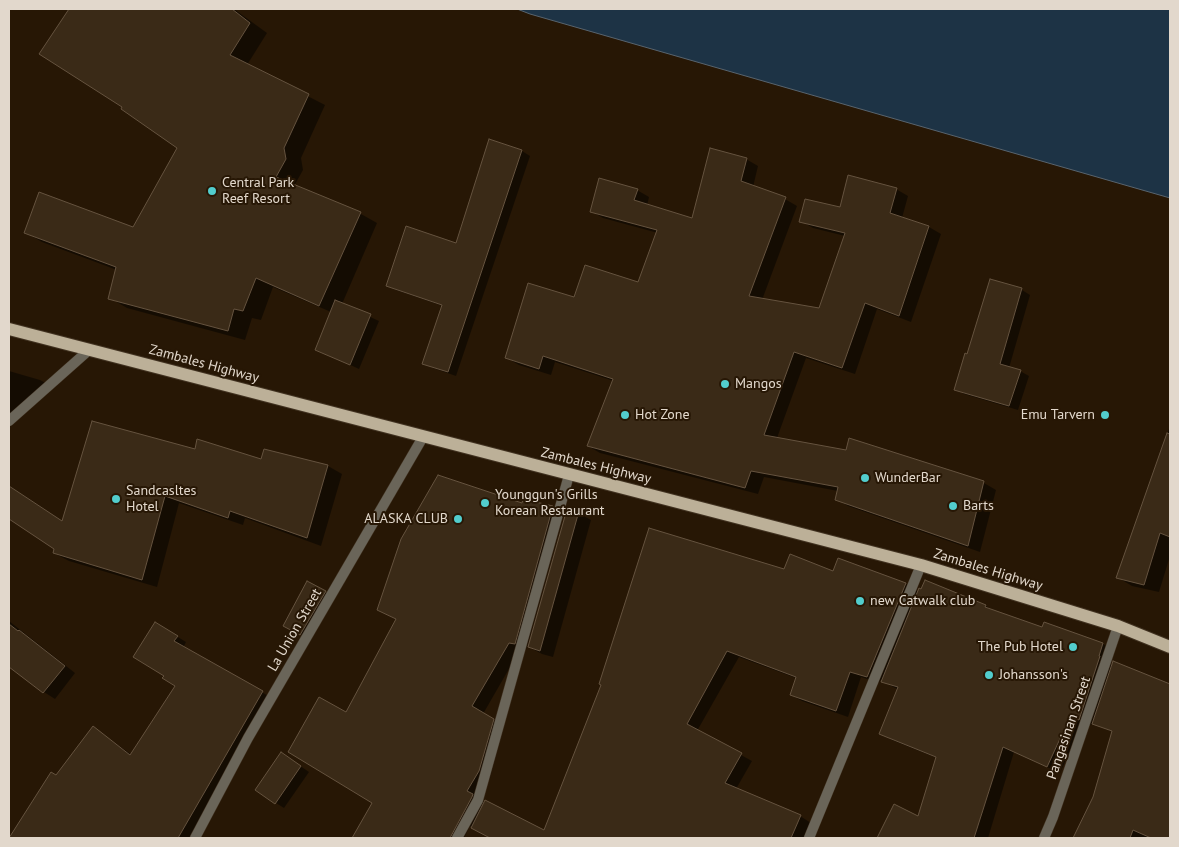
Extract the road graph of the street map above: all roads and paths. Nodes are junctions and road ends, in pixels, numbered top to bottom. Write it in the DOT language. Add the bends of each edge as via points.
graph roads {
  1 [pos="9,329"];
  2 [pos="89,350"];
  3 [pos="9,421"];
  4 [pos="423,437"];
  5 [pos="569,475"];
  6 [pos="921,565"];
  7 [pos="1118,626"];
  8 [pos="1170,647"];
  9 [pos="195,838"];
  10 [pos="457,838"];
  11 [pos="809,838"];
  12 [pos="1044,838"];
  1 -- 2 [label="main road, Zambales Highway"];
  2 -- 3 [label="street"];
  2 -- 4 [label="main road, Zambales Highway"];
  4 -- 5 [label="main road, Zambales Highway"];
  4 -- 9 [label="street, La Union Street" via="248,738"];
  5 -- 6 [label="main road, Zambales Highway"];
  5 -- 10 [label="street" via="478,800"];
  6 -- 7 [label="main road, Zambales Highway"];
  6 -- 11 [label="street"];
  7 -- 8 [label="main road, Zambales Highway"];
  7 -- 12 [label="street, Pangasinan Street"];
}
